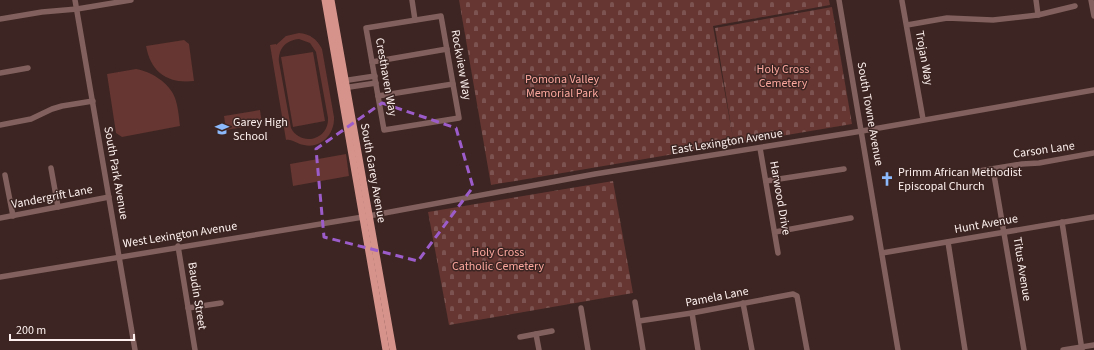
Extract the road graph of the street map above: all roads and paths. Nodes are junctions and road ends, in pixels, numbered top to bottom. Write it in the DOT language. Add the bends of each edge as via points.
graph roads {
  1 [pos="75,0"];
  2 [pos="131,0"];
  3 [pos="326,0"];
  4 [pos="332,0"];
  5 [pos="412,0"];
  6 [pos="839,0"];
  7 [pos="1036,0"];
  8 [pos="1091,0"];
  9 [pos="902,1"];
  10 [pos="1075,6"];
  11 [pos="76,9"];
  12 [pos="1038,14"];
  13 [pos="1094,16"];
  14 [pos="0,19"];
  15 [pos="415,20"];
  16 [pos="907,25"];
  17 [pos="447,49"];
  18 [pos="372,62"];
  19 [pos="28,68"];
  20 [pos="0,73"];
  21 [pos="375,76"];
  22 [pos="376,83"];
  23 [pos="344,84"];
  24 [pos="453,84"];
  25 [pos="1094,90"];
  26 [pos="378,96"];
  27 [pos="93,101"];
  28 [pos="923,119"];
  29 [pos="0,125"];
  30 [pos="384,130"];
  31 [pos="862,131"];
  32 [pos="760,148"];
  33 [pos="1094,153"];
  34 [pos="51,168"];
  35 [pos="844,169"];
  36 [pos="993,169"];
  37 [pos="973,172"];
  38 [pos="5,175"];
  39 [pos="766,181"];
  40 [pos="109,197"];
  41 [pos="58,208"];
  42 [pos="13,216"];
  43 [pos="366,216"];
  44 [pos="1094,217"];
  45 [pos="0,218"];
  46 [pos="851,218"];
  47 [pos="1062,222"];
  48 [pos="775,232"];
  49 [pos="1004,232"];
  50 [pos="948,242"];
  51 [pos="178,246"];
  52 [pos="778,253"];
  53 [pos="882,253"];
  54 [pos="120,256"];
  55 [pos="0,277"];
  56 [pos="635,302"];
  57 [pos="221,303"];
  58 [pos="743,303"];
  59 [pos="188,308"];
  60 [pos="581,308"];
  61 [pos="692,313"];
  62 [pos="639,321"];
  63 [pos="552,331"];
  64 [pos="536,334"];
  65 [pos="520,337"];
  66 [pos="1094,345"];
  67 [pos="1082,349"];
  68 [pos="135,350"];
  69 [pos="195,350"];
  70 [pos="386,350"];
  71 [pos="393,350"];
  72 [pos="539,350"];
  73 [pos="588,350"];
  74 [pos="643,350"];
  75 [pos="698,350"];
  76 [pos="752,350"];
  77 [pos="807,350"];
  78 [pos="898,350"];
  79 [pos="965,350"];
  80 [pos="1024,350"];
  81 [pos="1063,350"];
  1 -- 11 [label="street, South Park Avenue"];
  2 -- 11 [label="street"];
  3 -- 23 [label="main road, South Garey Avenue"];
  4 -- 23 [label="main road, South Garey Avenue"];
  5 -- 15 [label="street"];
  6 -- 31 [label="street, South Towne Avenue"];
  7 -- 12 [label="street"];
  8 -- 13 [label="street"];
  9 -- 16 [label="street, Trojan Way"];
  10 -- 12 [label="street"];
  11 -- 14 [label="street"];
  11 -- 27 [label="street, South Park Avenue"];
  12 -- 16 [label="street" via="993,20 947,18"];
  15 -- 17 [label="street, Rockview Way" via="441,16"];
  15 -- 18 [label="street, Cresthaven Way" via="366,28"];
  16 -- 28 [label="street, Trojan Way"];
  17 -- 18 [label="street"];
  17 -- 24 [label="street, Rockview Way"];
  18 -- 21 [label="street, Cresthaven Way"];
  19 -- 20 [label="street"];
  21 -- 22 [label="street, Cresthaven Way"];
  21 -- 23 [label="street"];
  22 -- 23 [label="street"];
  22 -- 26 [label="street, Cresthaven Way"];
  23 -- 43 [label="main road, South Garey Avenue"];
  24 -- 26 [label="street"];
  24 -- 30 [label="street, Rockview Way" via="458,118"];
  25 -- 28 [label="street, East Lexington Avenue"];
  26 -- 30 [label="street, Cresthaven Way"];
  27 -- 29 [label="street" via="62,106 31,119"];
  27 -- 40 [label="street, South Park Avenue"];
  28 -- 31 [label="street, East Lexington Avenue"];
  31 -- 32 [label="street, East Lexington Avenue"];
  31 -- 53 [label="street, South Towne Avenue"];
  32 -- 39 [label="street, Harwood Drive"];
  32 -- 43 [label="street, East Lexington Avenue" via="589,175"];
  33 -- 36 [label="street, Carson Lane"];
  34 -- 41 [label="street"];
  35 -- 39 [label="street"];
  36 -- 37 [label="street, Carson Lane"];
  36 -- 49 [label="street, Titus Avenue"];
  38 -- 42 [label="street"];
  39 -- 48 [label="street, Harwood Drive"];
  40 -- 41 [label="street, Vandergrift Lane"];
  40 -- 54 [label="street, South Park Avenue"];
  41 -- 42 [label="street, Vandergrift Lane"];
  42 -- 45 [label="street, Vandergrift Lane"];
  43 -- 51 [label="street, West Lexington Avenue"];
  43 -- 70 [label="main road, South Garey Avenue"];
  43 -- 71 [label="main road, South Garey Avenue"];
  44 -- 47 [label="street, Hunt Avenue"];
  46 -- 48 [label="street"];
  47 -- 49 [label="street, Hunt Avenue"];
  47 -- 67 [label="street"];
  48 -- 52 [label="street, Harwood Drive"];
  49 -- 50 [label="street, Hunt Avenue"];
  49 -- 80 [label="street, Titus Avenue"];
  50 -- 53 [label="street, Hunt Avenue"];
  50 -- 79 [label="street"];
  51 -- 54 [label="street, West Lexington Avenue"];
  51 -- 59 [label="street, Baudin Street"];
  53 -- 78 [label="street, South Towne Avenue"];
  54 -- 55 [label="street, West Lexington Avenue"];
  54 -- 68 [label="street, South Park Avenue"];
  56 -- 62 [label="street"];
  57 -- 59 [label="street"];
  58 -- 61 [label="street, Pamela Lane"];
  58 -- 76 [label="street"];
  58 -- 77 [label="street, Pamela Lane" via="793,294 797,296"];
  59 -- 69 [label="street, Baudin Street"];
  60 -- 73 [label="street"];
  61 -- 62 [label="street, Pamela Lane"];
  61 -- 75 [label="street"];
  62 -- 74 [label="street"];
  63 -- 64 [label="street"];
  64 -- 65 [label="street"];
  64 -- 72 [label="street"];
  66 -- 67 [label="street"];
  67 -- 81 [label="street"];
}
